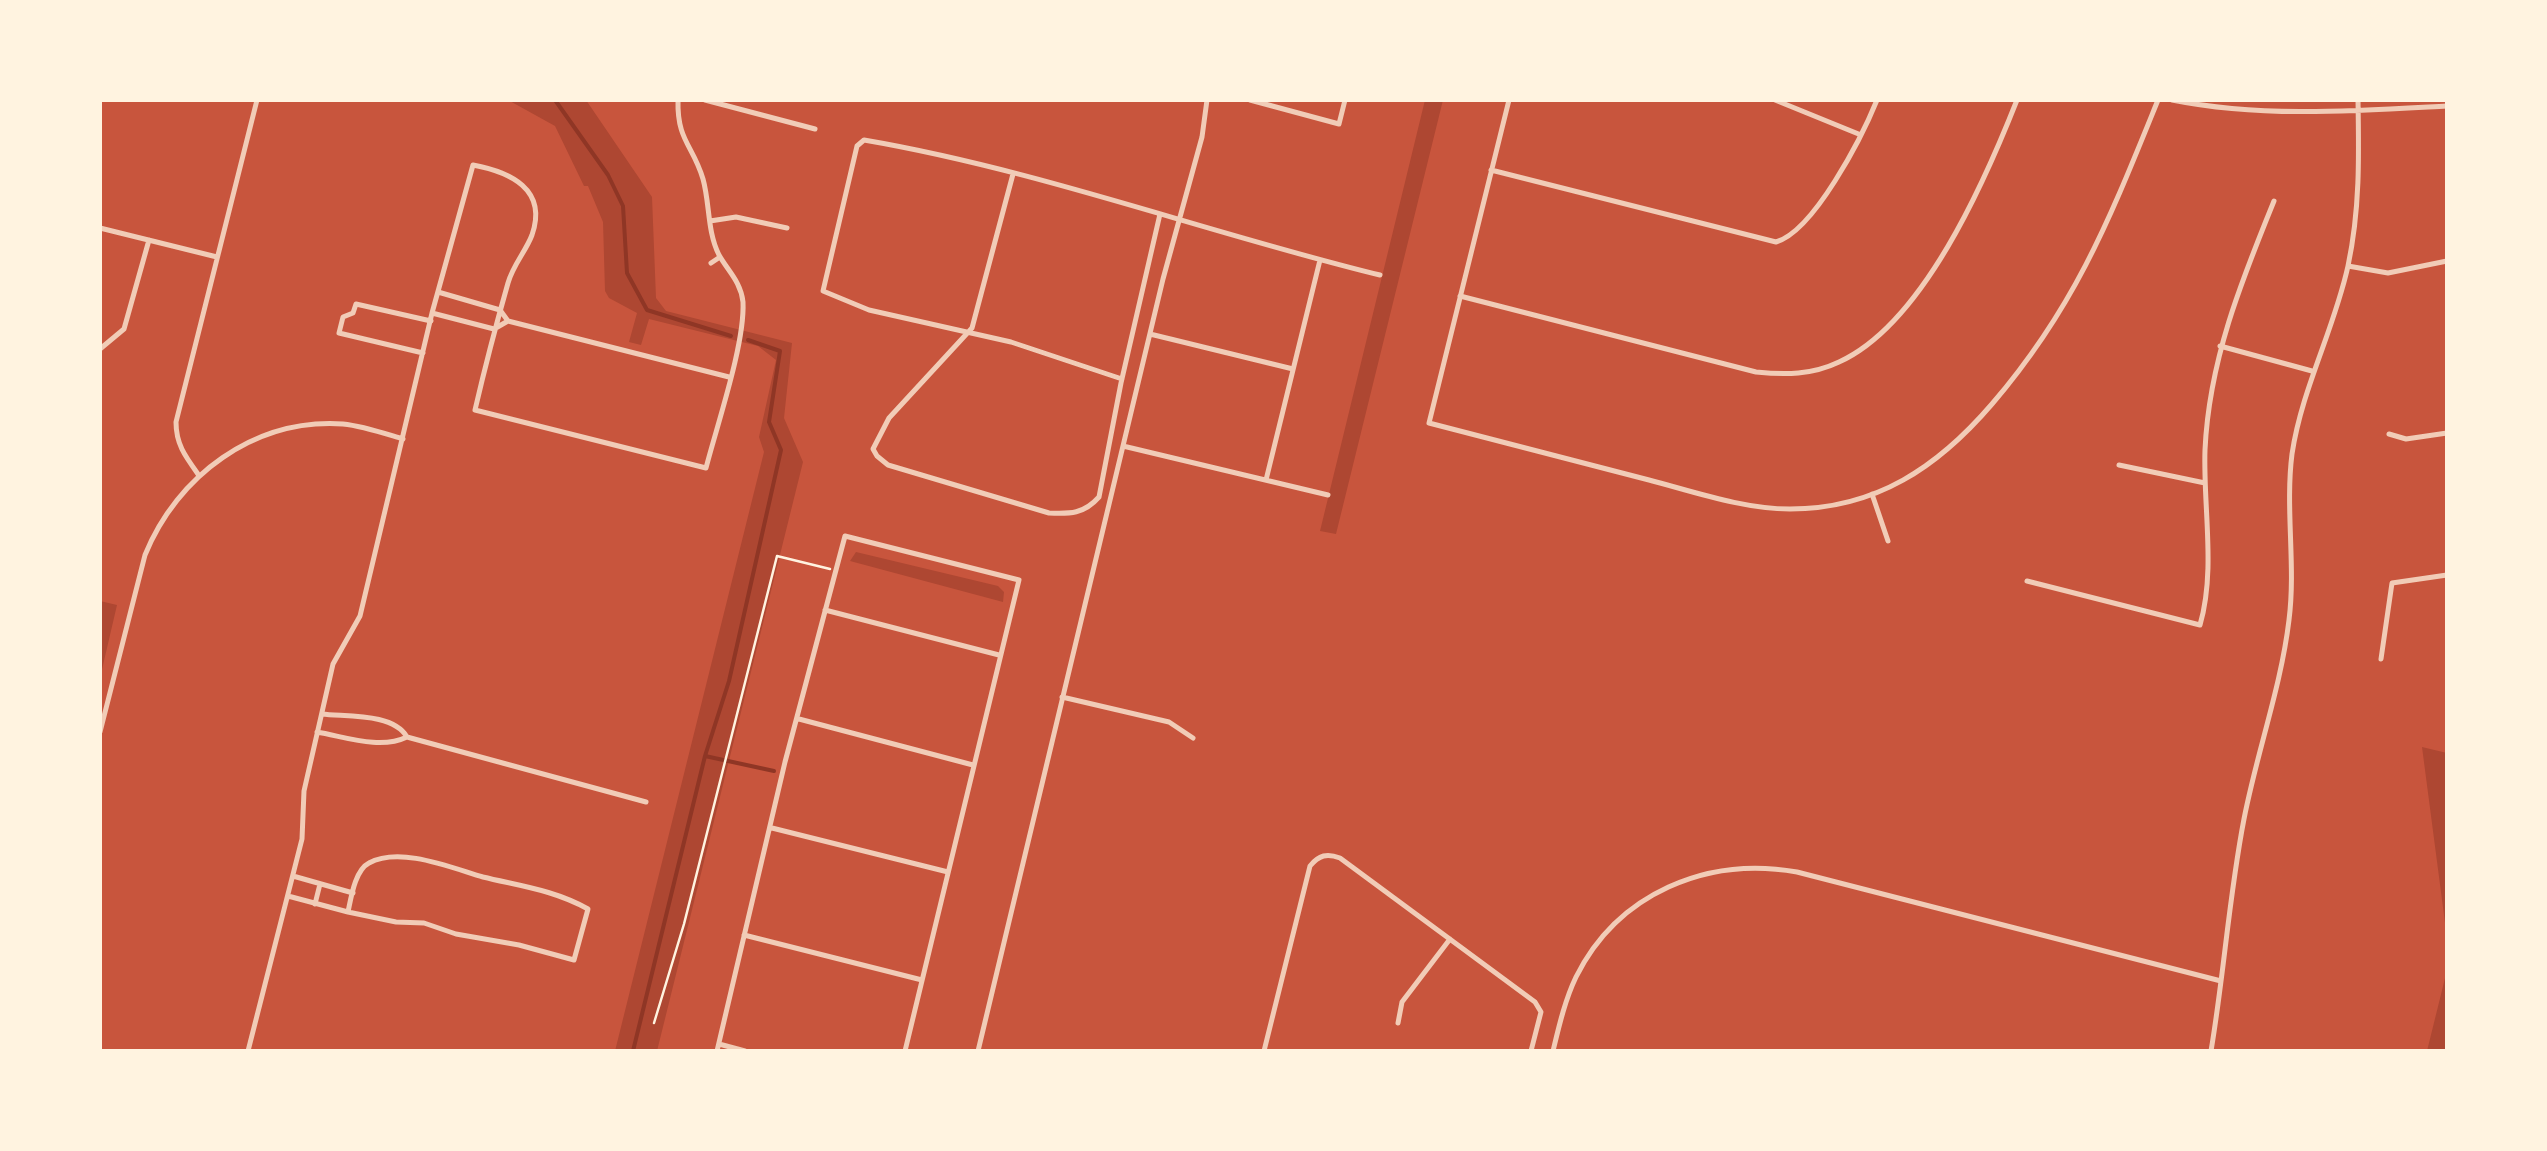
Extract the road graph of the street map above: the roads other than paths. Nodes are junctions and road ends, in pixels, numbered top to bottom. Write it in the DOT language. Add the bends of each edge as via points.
graph roads {
  1 [pos="257,100"];
  2 [pos="678,100"];
  3 [pos="705,100"];
  4 [pos="1207,100"];
  5 [pos="1250,100"];
  6 [pos="1345,100"];
  7 [pos="1508,100"];
  8 [pos="1775,100"];
  9 [pos="1877,100"];
  10 [pos="2017,100"];
  11 [pos="2158,100"];
  12 [pos="2172,100"];
  13 [pos="2358,100"];
  14 [pos="2447,106"];
  15 [pos="2358,111"];
  16 [pos="815,129"];
  17 [pos="1861,135"];
  18 [pos="1492,170"];
  19 [pos="1012,174"];
  20 [pos="2274,200"];
  21 [pos="1160,214"];
  22 [pos="710,221"];
  23 [pos="1179,221"];
  24 [pos="100,228"];
  25 [pos="787,228"];
  26 [pos="150,240"];
  27 [pos="218,256"];
  28 [pos="720,257"];
  29 [pos="1320,260"];
  30 [pos="2447,261"];
  31 [pos="711,263"];
  32 [pos="2348,266"];
  33 [pos="1380,275"];
  34 [pos="438,292"];
  35 [pos="1460,296"];
  36 [pos="500,310"];
  37 [pos="432,317"];
  38 [pos="508,321"];
  39 [pos="494,329"];
  40 [pos="968,333"];
  41 [pos="1150,334"];
  42 [pos="2220,346"];
  43 [pos="100,349"];
  44 [pos="423,353"];
  45 [pos="1294,369"];
  46 [pos="2312,371"];
  47 [pos="1140,375"];
  48 [pos="729,378"];
  49 [pos="1122,379"];
  50 [pos="1137,389"];
  51 [pos="2447,433"];
  52 [pos="2390,434"];
  53 [pos="402,438"];
  54 [pos="1123,446"];
  55 [pos="2119,465"];
  56 [pos="198,474"];
  57 [pos="1266,480"];
  58 [pos="2205,483"];
  59 [pos="1872,494"];
  60 [pos="1328,496"];
  61 [pos="1888,541"];
  62 [pos="2447,575"];
  63 [pos="2027,581"];
  64 [pos="826,610"];
  65 [pos="999,656"];
  66 [pos="2381,660"];
  67 [pos="1062,698"];
  68 [pos="322,714"];
  69 [pos="799,719"];
  70 [pos="100,732"];
  71 [pos="318,732"];
  72 [pos="408,737"];
  73 [pos="1193,738"];
  74 [pos="973,765"];
  75 [pos="646,802"];
  76 [pos="772,828"];
  77 [pos="948,872"];
  78 [pos="293,876"];
  79 [pos="320,884"];
  80 [pos="353,893"];
  81 [pos="288,896"];
  82 [pos="315,904"];
  83 [pos="348,912"];
  84 [pos="744,935"];
  85 [pos="1450,938"];
  86 [pos="922,980"];
  87 [pos="2221,981"];
  88 [pos="1398,1023"];
  89 [pos="718,1048"];
  90 [pos="248,1051"];
  91 [pos="744,1051"];
  92 [pos="906,1051"];
  93 [pos="978,1051"];
  94 [pos="1264,1051"];
  95 [pos="1531,1051"];
  96 [pos="1553,1051"];
  97 [pos="2211,1051"];
  1 -- 27 [label="street"];
  2 -- 22 [label="street" via="678,128 704,182"];
  3 -- 16 [label="street"];
  4 -- 23 [label="street"];
  5 -- 6 [label="street" via="1339,124"];
  7 -- 18 [label="street"];
  8 -- 17 [label="street"];
  9 -- 17 [label="street"];
  10 -- 35 [label="street" via="1941,258 1876,338 1829,367 1756,372"];
  11 -- 59 [label="street" via="2090,262 2034,352 1950,449 1910,478"];
  12 -- 15 [label="street" via="2269,111"];
  13 -- 15 [label="street"];
  14 -- 15 [label="street"];
  15 -- 32 [label="street" via="2359,189"];
  17 -- 18 [label="street" via="1819,203 1786,239 1766,241"];
  18 -- 35 [label="street"];
  19 -- 21 [label="street"];
  19 -- 40 [label="street"];
  19 -- 40 [label="street" via="888,144 864,140 858,146 822,291 869,310"];
  20 -- 42 [label="street"];
  21 -- 23 [label="street"];
  21 -- 49 [label="street"];
  22 -- 25 [label="street" via="736,217"];
  22 -- 28 [label="street"];
  23 -- 29 [label="street"];
  23 -- 41 [label="street"];
  24 -- 26 [label="street"];
  26 -- 27 [label="street"];
  26 -- 43 [label="street" via="124,329"];
  27 -- 56 [label="street" via="176,422 180,450"];
  28 -- 31 [label="street"];
  28 -- 48 [label="street" via="743,299"];
  29 -- 33 [label="street"];
  29 -- 45 [label="street"];
  30 -- 32 [label="street" via="2388,273"];
  32 -- 46 [label="street"];
  34 -- 36 [label="street"];
  34 -- 36 [label="street" via="473,164 510,174 523,184 536,218"];
  34 -- 37 [label="street"];
  35 -- 59 [label="street" via="1429,423 1755,506 1806,508"];
  36 -- 38 [label="street"];
  36 -- 39 [label="street"];
  37 -- 39 [label="street"];
  37 -- 44 [label="street"];
  37 -- 44 [label="street" via="356,304 343,316 339,333"];
  38 -- 39 [label="street"];
  38 -- 48 [label="street"];
  39 -- 48 [label="street" via="475,410 706,468"];
  40 -- 49 [label="street"];
  40 -- 49 [label="street" via="889,418 873,448 888,465 1048,513 1075,514 1099,497"];
  41 -- 45 [label="street"];
  41 -- 47 [label="street"];
  42 -- 46 [label="street"];
  42 -- 58 [label="street"];
  44 -- 53 [label="street"];
  45 -- 57 [label="street"];
  46 -- 87 [label="street" via="2292,456 2286,640 2240,840"];
  47 -- 49 [label="street"];
  47 -- 50 [label="street"];
  49 -- 50 [label="street"];
  50 -- 54 [label="street"];
  51 -- 52 [label="street" via="2406,439"];
  53 -- 56 [label="street" via="343,424 302,426 244,445"];
  53 -- 68 [label="street" via="360,616 339,650"];
  54 -- 57 [label="street"];
  54 -- 67 [label="street"];
  55 -- 58 [label="street"];
  56 -- 70 [label="street" via="168,508 145,555"];
  57 -- 60 [label="street"];
  58 -- 63 [label="street" via="2207,597 2200,625"];
  59 -- 61 [label="street"];
  62 -- 66 [label="street" via="2392,583"];
  64 -- 65 [label="street"];
  64 -- 65 [label="street" via="845,536 1018,580"];
  64 -- 69 [label="street"];
  65 -- 74 [label="street"];
  67 -- 73 [label="street" via="1170,722"];
  67 -- 93 [label="street"];
  68 -- 71 [label="street"];
  68 -- 72 [label="street" via="388,722"];
  69 -- 74 [label="street"];
  69 -- 76 [label="street"];
  71 -- 72 [label="street" via="381,743"];
  71 -- 78 [label="street"];
  72 -- 75 [label="street"];
  74 -- 77 [label="street"];
  76 -- 77 [label="street"];
  76 -- 84 [label="street"];
  77 -- 86 [label="street"];
  78 -- 79 [label="street"];
  78 -- 81 [label="street"];
  79 -- 80 [label="street"];
  79 -- 82 [label="street"];
  80 -- 83 [label="street"];
  80 -- 83 [label="street" via="371,861 405,858 538,888 588,909 574,960 424,923"];
  81 -- 82 [label="street"];
  81 -- 90 [label="street"];
  82 -- 83 [label="street"];
  84 -- 86 [label="street"];
  84 -- 89 [label="street"];
  85 -- 88 [label="street" via="1402,1002"];
  85 -- 94 [label="street" via="1340,858 1320,857 1310,866"];
  85 -- 95 [label="street" via="1538,1006"];
  86 -- 92 [label="street"];
  87 -- 96 [label="street" via="1797,872 1740,867 1671,884 1625,913 1574,981"];
  87 -- 97 [label="street"];
  89 -- 91 [label="street"];
}
